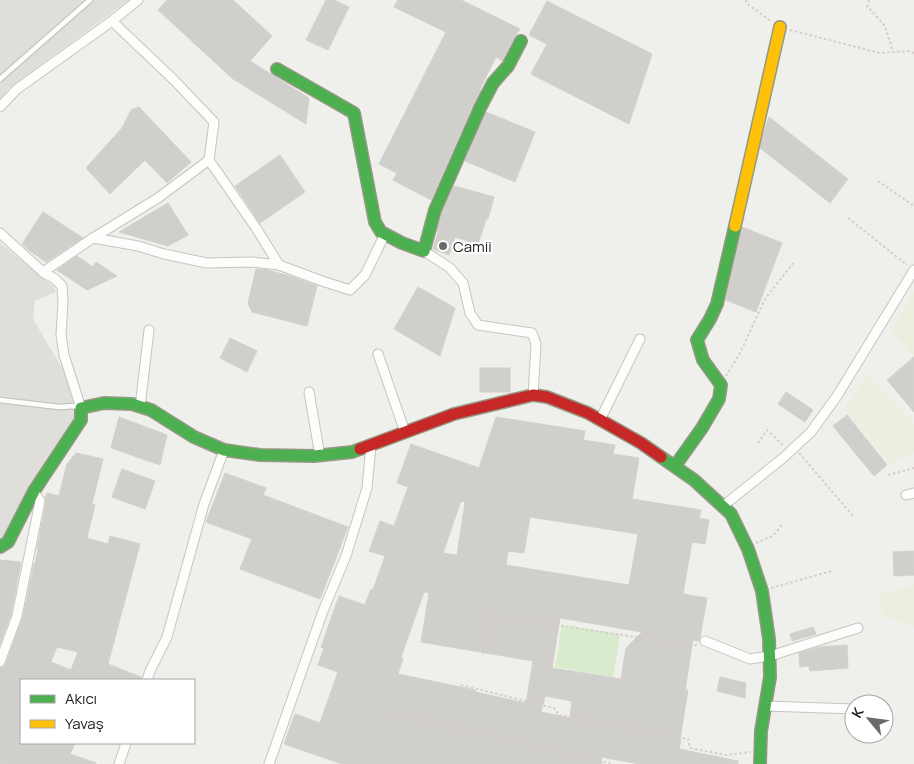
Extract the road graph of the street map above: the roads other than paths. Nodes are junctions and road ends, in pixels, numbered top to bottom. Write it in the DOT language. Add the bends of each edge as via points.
graph roads {
  1 [pos="90,0"];
  2 [pos="138,0"];
  3 [pos="112,20"];
  4 [pos="780,27"];
  5 [pos="521,41"];
  6 [pos="277,70"];
  7 [pos="0,79"];
  8 [pos="0,107"];
  9 [pos="209,160"];
  10 [pos="0,233"];
  11 [pos="385,234"];
  12 [pos="93,238"];
  13 [pos="424,251"];
  14 [pos="279,265"];
  15 [pos="914,270"];
  16 [pos="44,272"];
  17 [pos="149,330"];
  18 [pos="640,339"];
  19 [pos="378,354"];
  20 [pos="309,392"];
  21 [pos="533,395"];
  22 [pos="0,400"];
  23 [pos="140,407"];
  24 [pos="80,408"];
  25 [pos="600,420"];
  26 [pos="405,432"];
  27 [pos="371,445"];
  28 [pos="224,450"];
  29 [pos="320,456"];
  30 [pos="675,466"];
  31 [pos="34,491"];
  32 [pos="723,506"];
  33 [pos="0,547"];
  34 [pos="858,628"];
  35 [pos="705,641"];
  36 [pos="770,656"];
  37 [pos="0,662"];
  38 [pos="147,679"];
  39 [pos="765,706"];
  40 [pos="844,709"];
  41 [pos="126,744"];
  42 [pos="118,764"];
  43 [pos="269,764"];
  44 [pos="760,764"];
  1 -- 7 [label="lane"];
  2 -- 3 [label="street"];
  3 -- 8 [label="street" via="17,89"];
  3 -- 9 [label="street" via="214,122"];
  4 -- 30 [label="street" via="717,304 697,340 703,360 721,386 719,400"];
  5 -- 13 [label="street" via="480,108 435,210"];
  6 -- 11 [label="street" via="354,113 375,222"];
  9 -- 12 [label="street" via="158,198"];
  9 -- 14 [label="street"];
  10 -- 16 [label="street"];
  11 -- 13 [label="street"];
  11 -- 14 [label="street" via="365,276 350,290"];
  12 -- 14 [label="street" via="207,263"];
  12 -- 16 [label="street"];
  13 -- 21 [label="street" via="450,268 463,283 470,313 478,325 532,333 536,344"];
  15 -- 32 [label="street" via="837,396 811,432"];
  16 -- 24 [label="street" via="62,286 61,335"];
  17 -- 23 [label="street"];
  18 -- 25 [label="street"];
  19 -- 26 [label="street"];
  20 -- 29 [label="street"];
  21 -- 25 [label="street" via="546,397"];
  21 -- 26 [label="street" via="454,414"];
  22 -- 24 [label="lane"];
  23 -- 24 [label="street" via="104,403"];
  23 -- 28 [label="street"];
  24 -- 31 [label="street" via="81,420"];
  25 -- 30 [label="street"];
  26 -- 27 [label="street"];
  27 -- 29 [label="street" via="352,452"];
  27 -- 43 [label="street" via="367,488 346,556"];
  28 -- 29 [label="street" via="260,455"];
  28 -- 38 [label="street" via="204,504 167,637"];
  30 -- 32 [label="street"];
  31 -- 33 [label="street" via="8,542"];
  31 -- 37 [label="street" via="40,501 17,616"];
  32 -- 36 [label="street" via="731,514 747,547 762,591"];
  34 -- 36 [label="street"];
  35 -- 36 [label="street" via="750,659"];
  36 -- 39 [label="street"];
  39 -- 40 [label="street"];
  39 -- 44 [label="street"];
  41 -- 42 [label="street"];
}
